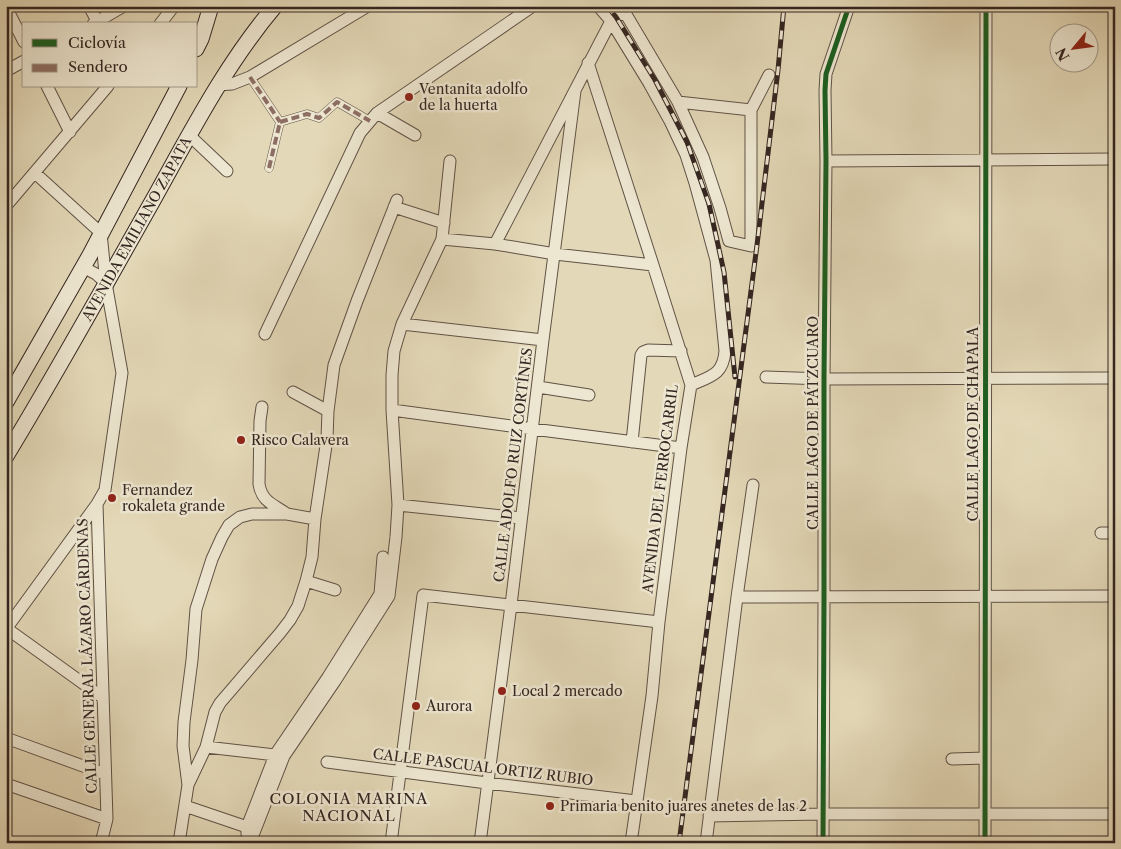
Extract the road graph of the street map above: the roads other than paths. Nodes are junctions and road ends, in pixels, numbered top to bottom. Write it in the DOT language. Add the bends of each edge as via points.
graph roads {
  1 [pos="89,6"];
  2 [pos="124,6"];
  3 [pos="174,6"];
  4 [pos="211,6"];
  5 [pos="275,6"];
  6 [pos="368,6"];
  7 [pos="533,6"];
  8 [pos="598,6"];
  9 [pos="849,6"];
  10 [pos="986,6"];
  11 [pos="6,7"];
  12 [pos="622,9"];
  13 [pos="611,21"];
  14 [pos="95,22"];
  15 [pos="97,22"];
  16 [pos="162,22"];
  17 [pos="22,38"];
  18 [pos="198,45"];
  19 [pos="22,62"];
  20 [pos="588,64"];
  21 [pos="6,71"];
  22 [pos="769,75"];
  23 [pos="250,77"];
  24 [pos="218,85"];
  25 [pos="48,88"];
  26 [pos="106,88"];
  27 [pos="178,88"];
  28 [pos="575,91"];
  29 [pos="678,102"];
  30 [pos="752,110"];
  31 [pos="374,117"];
  32 [pos="280,122"];
  33 [pos="70,132"];
  34 [pos="190,134"];
  35 [pos="415,135"];
  36 [pos="1115,159"];
  37 [pos="985,160"];
  38 [pos="450,161"];
  39 [pos="826,162"];
  40 [pos="268,168"];
  41 [pos="227,171"];
  42 [pos="35,173"];
  43 [pos="6,206"];
  44 [pos="444,223"];
  45 [pos="101,233"];
  46 [pos="442,239"];
  47 [pos="494,244"];
  48 [pos="555,254"];
  49 [pos="653,265"];
  50 [pos="83,268"];
  51 [pos="106,284"];
  52 [pos="402,324"];
  53 [pos="265,334"];
  54 [pos="543,340"];
  55 [pos="680,351"];
  56 [pos="766,377"];
  57 [pos="985,378"];
  58 [pos="1115,378"];
  59 [pos="824,379"];
  60 [pos="690,385"];
  61 [pos="538,387"];
  62 [pos="293,392"];
  63 [pos="589,395"];
  64 [pos="6,402"];
  65 [pos="262,407"];
  66 [pos="392,410"];
  67 [pos="328,411"];
  68 [pos="534,429"];
  69 [pos="632,442"];
  70 [pos="681,448"];
  71 [pos="6,456"];
  72 [pos="753,485"];
  73 [pos="97,504"];
  74 [pos="398,506"];
  75 [pos="287,514"];
  76 [pos="521,518"];
  77 [pos="315,519"];
  78 [pos="1115,532"];
  79 [pos="1101,533"];
  80 [pos="383,558"];
  81 [pos="306,581"];
  82 [pos="335,590"];
  83 [pos="984,596"];
  84 [pos="1115,596"];
  85 [pos="737,597"];
  86 [pos="824,597"];
  87 [pos="512,605"];
  88 [pos="658,622"];
  89 [pos="6,629"];
  90 [pos="185,675"];
  91 [pos="102,697"];
  92 [pos="6,738"];
  93 [pos="206,747"];
  94 [pos="275,755"];
  95 [pos="984,758"];
  96 [pos="952,759"];
  97 [pos="327,762"];
  98 [pos="400,772"];
  99 [pos="105,774"];
  100 [pos="487,783"];
  101 [pos="6,784"];
  102 [pos="188,786"];
  103 [pos="636,801"];
  104 [pos="185,806"];
  105 [pos="823,814"];
  106 [pos="985,814"];
  107 [pos="1115,814"];
  108 [pos="710,816"];
  109 [pos="107,819"];
  110 [pos="247,827"];
  111 [pos="250,842"];
  112 [pos="101,843"];
  113 [pos="179,843"];
  114 [pos="391,843"];
  115 [pos="480,843"];
  116 [pos="631,843"];
  117 [pos="706,843"];
  118 [pos="823,843"];
  119 [pos="985,843"];
  1 -- 14 [label="street"];
  2 -- 15 [label="street"];
  3 -- 16 [label="street"];
  4 -- 18 [label="main road"];
  5 -- 24 [label="main road, AVENIDA EMILIANO ZAPATA"];
  6 -- 23 [label="street"];
  7 -- 31 [label="street"];
  8 -- 13 [label="street"];
  9 -- 39 [label="street, CALLE LAGO DE PÁTZCUARO" via="826,74"];
  10 -- 37 [label="street, CALLE LAGO DE CHAPALA"];
  11 -- 17 [label="street"];
  12 -- 13 [label="street"];
  12 -- 29 [label="street"];
  13 -- 20 [label="street"];
  13 -- 60 [label="street" via="649,83 686,155 716,260 724,360 716,372"];
  19 -- 21 [label="street"];
  20 -- 28 [label="street"];
  20 -- 49 [label="street, AVENIDA DEL FERROCARRIL"];
  22 -- 30 [label="street"];
  23 -- 24 [label="street"];
  23 -- 32 [label="street"];
  24 -- 34 [label="main road, AVENIDA EMILIANO ZAPATA"];
  25 -- 33 [label="street"];
  26 -- 33 [label="street"];
  27 -- 45 [label="main road, AVENIDA EMILIANO ZAPATA"];
  28 -- 47 [label="street"];
  28 -- 48 [label="street, CALLE ADOLFO RUIZ CORTÍNES"];
  29 -- 30 [label="street"];
  29 -- 30 [label="street" via="703,157 729,241 751,246"];
  31 -- 32 [label="street" via="336,102 319,118 307,114"];
  31 -- 35 [label="street"];
  31 -- 53 [label="street" via="360,133"];
  32 -- 40 [label="street"];
  33 -- 42 [label="street"];
  34 -- 41 [label="street"];
  34 -- 51 [label="main road, AVENIDA EMILIANO ZAPATA"];
  36 -- 37 [label="street"];
  37 -- 39 [label="street"];
  37 -- 57 [label="street, CALLE LAGO DE CHAPALA"];
  38 -- 44 [label="street"];
  39 -- 59 [label="street, CALLE LAGO DE PÁTZCUARO"];
  42 -- 43 [label="street"];
  42 -- 45 [label="street"];
  44 -- 46 [label="street"];
  44 -- 67 [label="street" via="396,203 334,365"];
  45 -- 50 [label="main road, AVENIDA EMILIANO ZAPATA"];
  45 -- 51 [label="street, CALLE GENERAL LÁZARO CÁRDENAS"];
  46 -- 47 [label="street"];
  46 -- 52 [label="street"];
  47 -- 48 [label="street"];
  48 -- 49 [label="street"];
  48 -- 54 [label="street, CALLE ADOLFO RUIZ CORTÍNES"];
  49 -- 55 [label="street, AVENIDA DEL FERROCARRIL"];
  50 -- 51 [label="street"];
  50 -- 64 [label="main road, AVENIDA EMILIANO ZAPATA"];
  51 -- 71 [label="main road, AVENIDA EMILIANO ZAPATA"];
  51 -- 73 [label="street, CALLE GENERAL LÁZARO CÁRDENAS" via="122,373 105,490"];
  52 -- 54 [label="street"];
  52 -- 66 [label="street" via="394,350"];
  54 -- 61 [label="street, CALLE ADOLFO RUIZ CORTÍNES"];
  55 -- 60 [label="street, AVENIDA DEL FERROCARRIL"];
  55 -- 69 [label="street" via="648,350 641,355"];
  56 -- 59 [label="street"];
  57 -- 58 [label="street"];
  57 -- 59 [label="street"];
  57 -- 83 [label="street, CALLE LAGO DE CHAPALA"];
  59 -- 86 [label="street, CALLE LAGO DE PÁTZCUARO"];
  60 -- 70 [label="street, AVENIDA DEL FERROCARRIL"];
  61 -- 63 [label="street"];
  61 -- 68 [label="street, CALLE ADOLFO RUIZ CORTÍNES"];
  62 -- 67 [label="street"];
  65 -- 75 [label="street" via="260,491 267,501"];
  66 -- 68 [label="street"];
  66 -- 74 [label="street"];
  67 -- 77 [label="street"];
  68 -- 69 [label="street"];
  68 -- 76 [label="street, CALLE ADOLFO RUIZ CORTÍNES"];
  69 -- 70 [label="street"];
  70 -- 88 [label="street, AVENIDA DEL FERROCARRIL"];
  72 -- 85 [label="street"];
  73 -- 89 [label="street"];
  73 -- 91 [label="street, CALLE GENERAL LÁZARO CÁRDENAS"];
  74 -- 76 [label="street"];
  74 -- 111 [label="street" via="389,596 284,756"];
  75 -- 77 [label="street"];
  75 -- 102 [label="street" via="240,517 229,525 212,559 196,609 184,722"];
  76 -- 87 [label="street, CALLE ADOLFO RUIZ CORTÍNES"];
  77 -- 81 [label="street"];
  78 -- 79 [label="street"];
  80 -- 94 [label="street" via="380,594"];
  81 -- 82 [label="street"];
  81 -- 93 [label="street" via="290,620 220,703"];
  83 -- 84 [label="street"];
  83 -- 86 [label="street"];
  83 -- 95 [label="street, CALLE LAGO DE CHAPALA"];
  85 -- 86 [label="street"];
  85 -- 108 [label="street"];
  86 -- 105 [label="street, CALLE LAGO DE PÁTZCUARO"];
  87 -- 88 [label="street"];
  87 -- 98 [label="street" via="423,595"];
  87 -- 100 [label="street, CALLE ADOLFO RUIZ CORTÍNES"];
  88 -- 103 [label="street, AVENIDA DEL FERROCARRIL" via="652,696"];
  89 -- 91 [label="street"];
  90 -- 104 [label="street" via="178,747"];
  91 -- 99 [label="street, CALLE GENERAL LÁZARO CÁRDENAS"];
  92 -- 99 [label="street"];
  93 -- 94 [label="street"];
  93 -- 102 [label="street"];
  94 -- 110 [label="street"];
  95 -- 96 [label="street"];
  95 -- 106 [label="street, CALLE LAGO DE CHAPALA"];
  97 -- 98 [label="street, CALLE PASCUAL ORTIZ RUBIO"];
  98 -- 100 [label="street, CALLE PASCUAL ORTIZ RUBIO"];
  98 -- 114 [label="street"];
  99 -- 109 [label="street, CALLE GENERAL LÁZARO CÁRDENAS"];
  100 -- 103 [label="street, CALLE PASCUAL ORTIZ RUBIO"];
  100 -- 115 [label="street, CALLE ADOLFO RUIZ CORTÍNES"];
  101 -- 109 [label="street"];
  102 -- 104 [label="street"];
  103 -- 116 [label="street, AVENIDA DEL FERROCARRIL"];
  104 -- 110 [label="street"];
  104 -- 113 [label="street"];
  105 -- 106 [label="street"];
  105 -- 108 [label="street"];
  105 -- 118 [label="street, CALLE LAGO DE PÁTZCUARO"];
  106 -- 107 [label="street"];
  106 -- 119 [label="street, CALLE LAGO DE CHAPALA"];
  108 -- 117 [label="street"];
  109 -- 112 [label="street, CALLE GENERAL LÁZARO CÁRDENAS"];
  110 -- 111 [label="street"];
}
